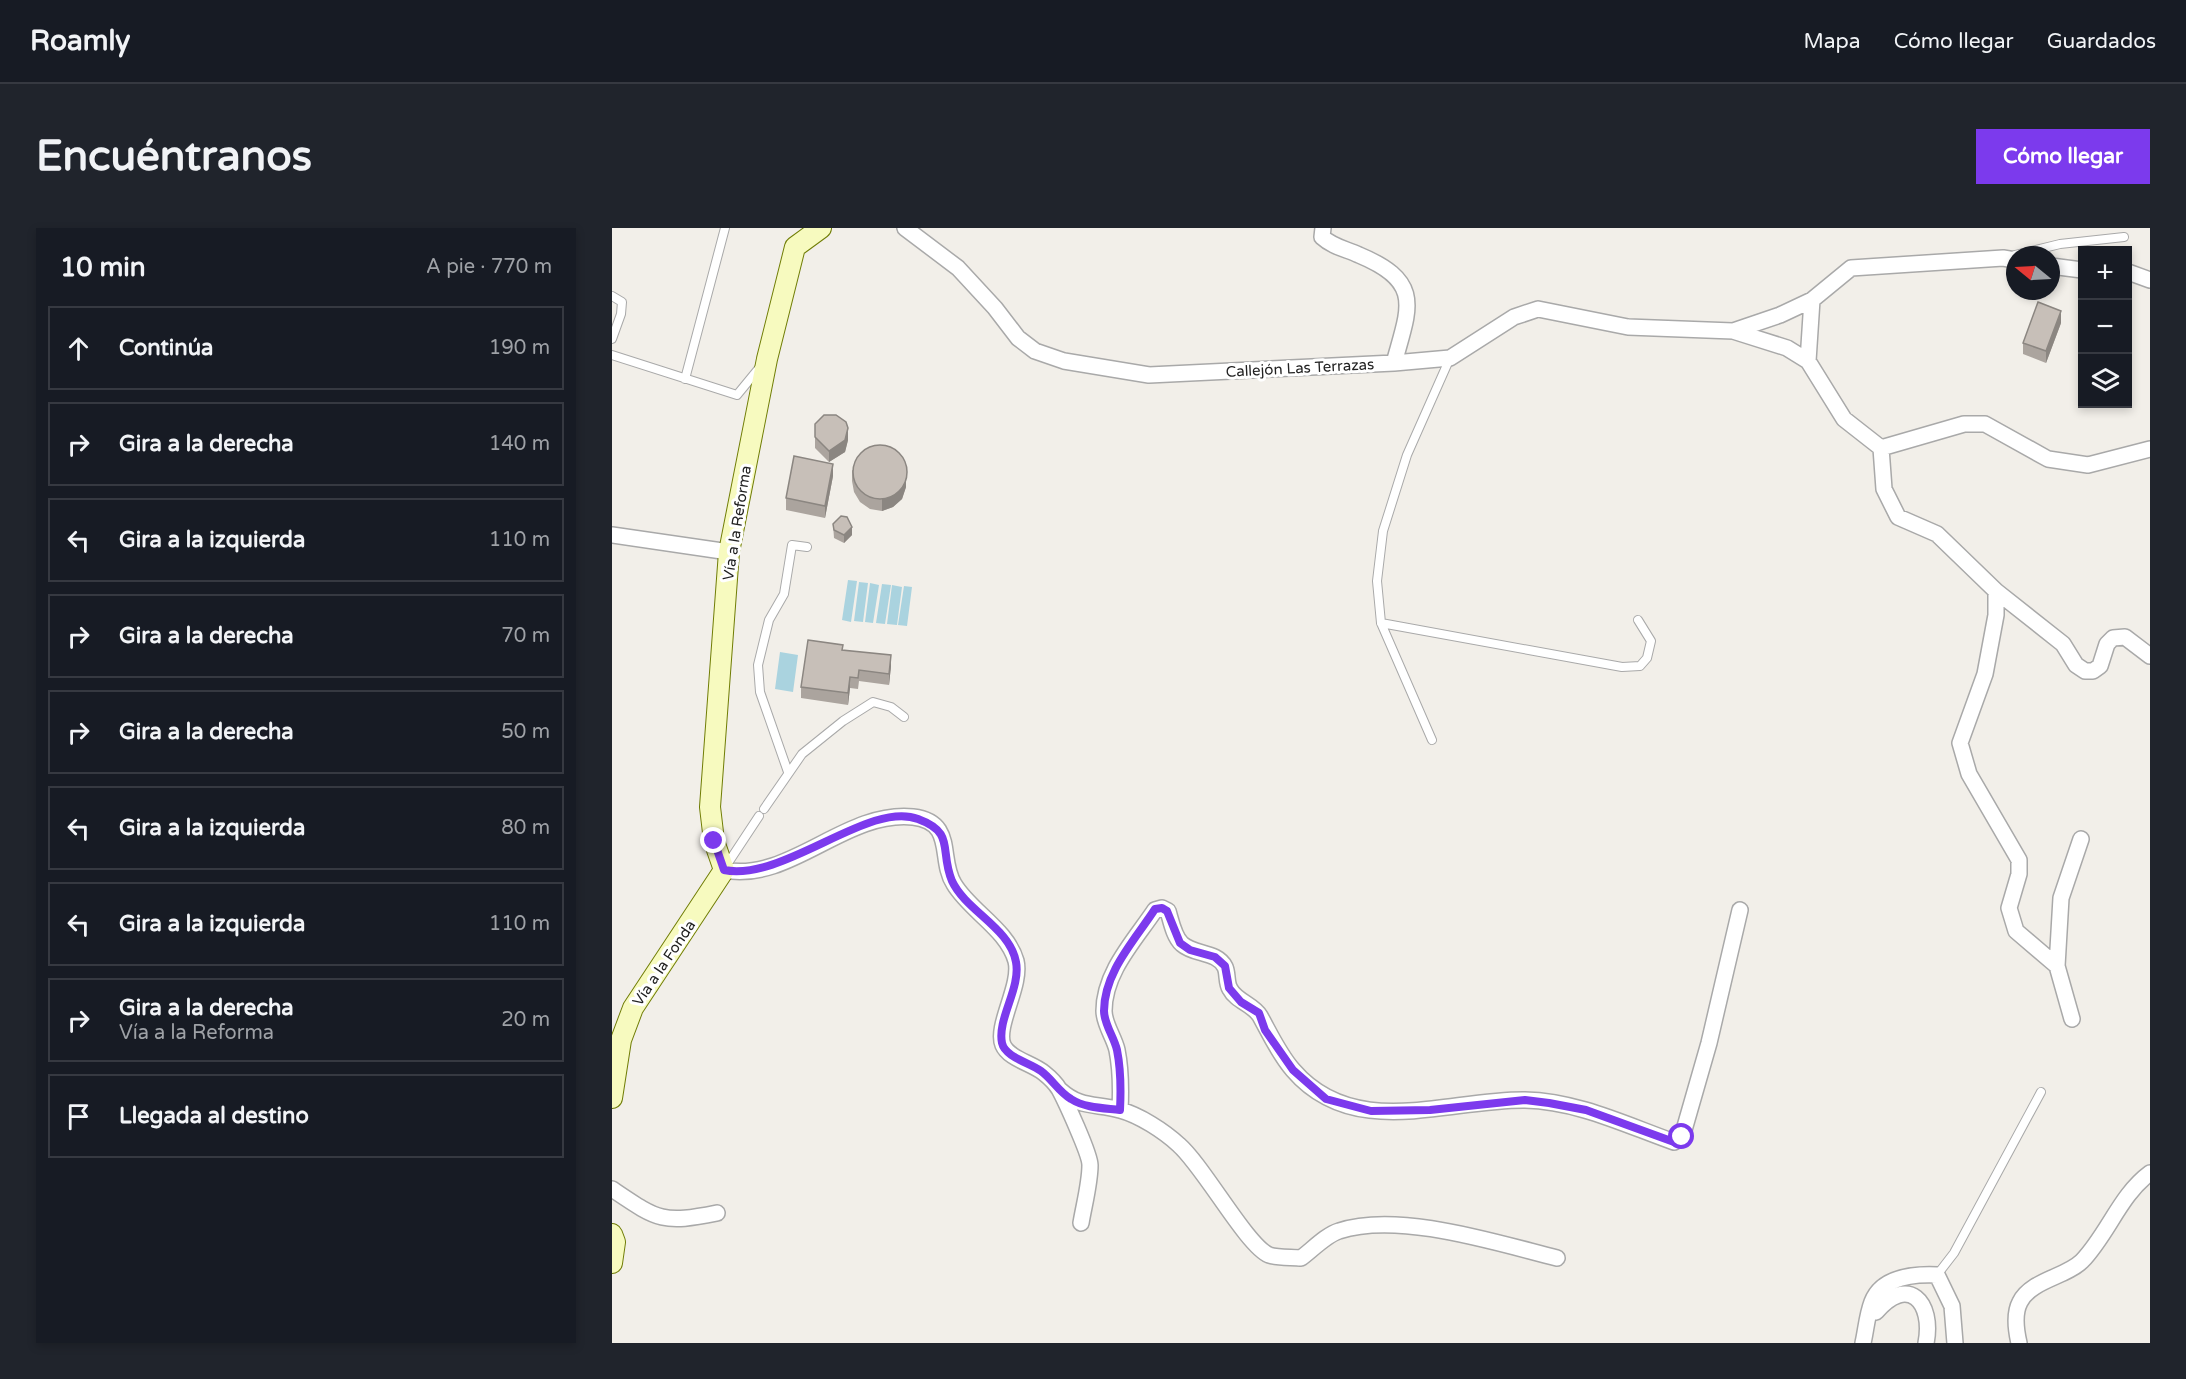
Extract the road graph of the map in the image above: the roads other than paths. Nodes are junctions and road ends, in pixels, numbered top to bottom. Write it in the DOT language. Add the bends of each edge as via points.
graph roads {
  1 [pos="724,228"];
  2 [pos="821,228"];
  3 [pos="1323,228"];
  4 [pos="914,231"];
  5 [pos="2124,237"];
  6 [pos="2053,246"];
  7 [pos="2006,257"];
  8 [pos="2060,267"];
  9 [pos="2078,269"];
  10 [pos="2132,274"];
  11 [pos="2150,280"];
  12 [pos="612,296"];
  13 [pos="1812,300"];
  14 [pos="1733,331"];
  15 [pos="612,339"];
  16 [pos="612,355"];
  17 [pos="767,358"];
  18 [pos="1450,358"];
  19 [pos="1808,361"];
  20 [pos="1394,363"];
  21 [pos="685,379"];
  22 [pos="1881,448"];
  23 [pos="2150,449"];
  24 [pos="612,535"];
  25 [pos="807,548"];
  26 [pos="729,552"];
  27 [pos="1996,591"];
  28 [pos="1638,620"];
  29 [pos="1381,622"];
  30 [pos="2150,656"];
  31 [pos="904,717"];
  32 [pos="1432,740"];
  33 [pos="788,772"];
  34 [pos="2081,840"];
  35 [pos="724,870"];
  36 [pos="1740,910"];
  37 [pos="2057,966"];
  38 [pos="2072,1018"];
  39 [pos="1058,1088"];
  40 [pos="2041,1092"];
  41 [pos="612,1098"];
  42 [pos="1120,1110"];
  43 [pos="2150,1173"];
  44 [pos="612,1189"];
  45 [pos="717,1213"];
  46 [pos="1081,1223"];
  47 [pos="612,1234"];
  48 [pos="1557,1258"];
  49 [pos="612,1263"];
  50 [pos="1937,1275"];
  51 [pos="1868,1322"];
  52 [pos="1863,1343"];
  53 [pos="1926,1343"];
  54 [pos="1955,1343"];
  55 [pos="2019,1343"];
  1 -- 21 [label="lane"];
  2 -- 17 [label="street, Vía a la Reforma" via="795,247"];
  3 -- 20 [label="street" via="1322,237 1331,245 1374,261 1404,285 1409,307"];
  4 -- 20 [label="street, Callejón Las Terrazas" via="958,268 1018,338 1035,351 1064,361 1149,375"];
  5 -- 6 [label="lane"];
  7 -- 13 [label="street" via="1851,268"];
  8 -- 9 [label="street"];
  10 -- 11 [label="street"];
  12 -- 15 [label="lane" via="622,302"];
  13 -- 14 [label="street"];
  13 -- 19 [label="street"];
  14 -- 18 [label="street, Callejón Las Terrazas" via="1628,327 1538,309 1514,317"];
  14 -- 19 [label="street" via="1787,348"];
  16 -- 21 [label="lane"];
  17 -- 21 [label="lane" via="738,395"];
  17 -- 26 [label="street, Vía a la Reforma"];
  18 -- 20 [label="street, Callejón Las Terrazas"];
  18 -- 29 [label="lane" via="1407,455 1383,531 1377,581"];
  19 -- 22 [label="street" via="1844,419"];
  22 -- 23 [label="street" via="1964,424 1985,424 2048,459 2088,465"];
  22 -- 27 [label="street" via="1884,489 1898,517 1937,534"];
  24 -- 26 [label="street"];
  25 -- 33 [label="lane" via="792,545 784,594 769,620 758,665 760,692"];
  26 -- 35 [label="street, Vía a la Reforma" via="710,807 714,841"];
  27 -- 30 [label="street" via="2063,644 2076,665 2085,671 2100,666 2113,638 2125,638"];
  27 -- 37 [label="street" via="1996,615 1985,674 1960,743 1969,774 2019,860 2009,908 2016,931"];
  28 -- 29 [label="lane" via="1651,641 1647,658 1640,666 1622,667"];
  29 -- 32 [label="lane"];
  31 -- 33 [label="lane" via="891,707 873,702 810,748"];
  33 -- 35 [label="lane"];
  34 -- 37 [label="street" via="2061,898"];
  35 -- 39 [label="street" via="749,872 775,865 887,819 914,817 934,825 943,836 954,884 1003,938 1016,962 1016,983 1002,1042 1006,1051 1043,1072"];
  35 -- 41 [label="street, Vía a la Fonda" via="633,1008 621,1040"];
  36 -- 42 [label="street" via="1709,1042 1678,1141 1586,1110 1525,1100 1430,1110 1371,1111 1326,1099 1293,1070 1265,1030 1259,1013 1241,1002 1229,988 1225,966 1215,957 1180,943 1167,911 1162,908 1155,909 1122,957 1109,984 1104,1012 1117,1049"];
  37 -- 38 [label="street"];
  39 -- 42 [label="street" via="1071,1099 1093,1107"];
  39 -- 46 [label="street" via="1090,1163"];
  40 -- 50 [label="lane" via="1954,1253"];
  42 -- 48 [label="street" via="1179,1144 1214,1185 1257,1248 1270,1255 1301,1258 1337,1231 1418,1226"];
  43 -- 55 [label="street" via="2134,1186 2102,1237 2080,1263 2020,1301 2016,1315"];
  44 -- 45 [label="street" via="658,1217 679,1221"];
  47 -- 49 [label="street"];
  50 -- 51 [label="street" via="1910,1274 1891,1282 1873,1300"];
  50 -- 54 [label="street" via="1952,1306"];
  51 -- 52 [label="street"];
  51 -- 53 [label="street" via="1885,1302 1907,1294 1926,1307"];
}
